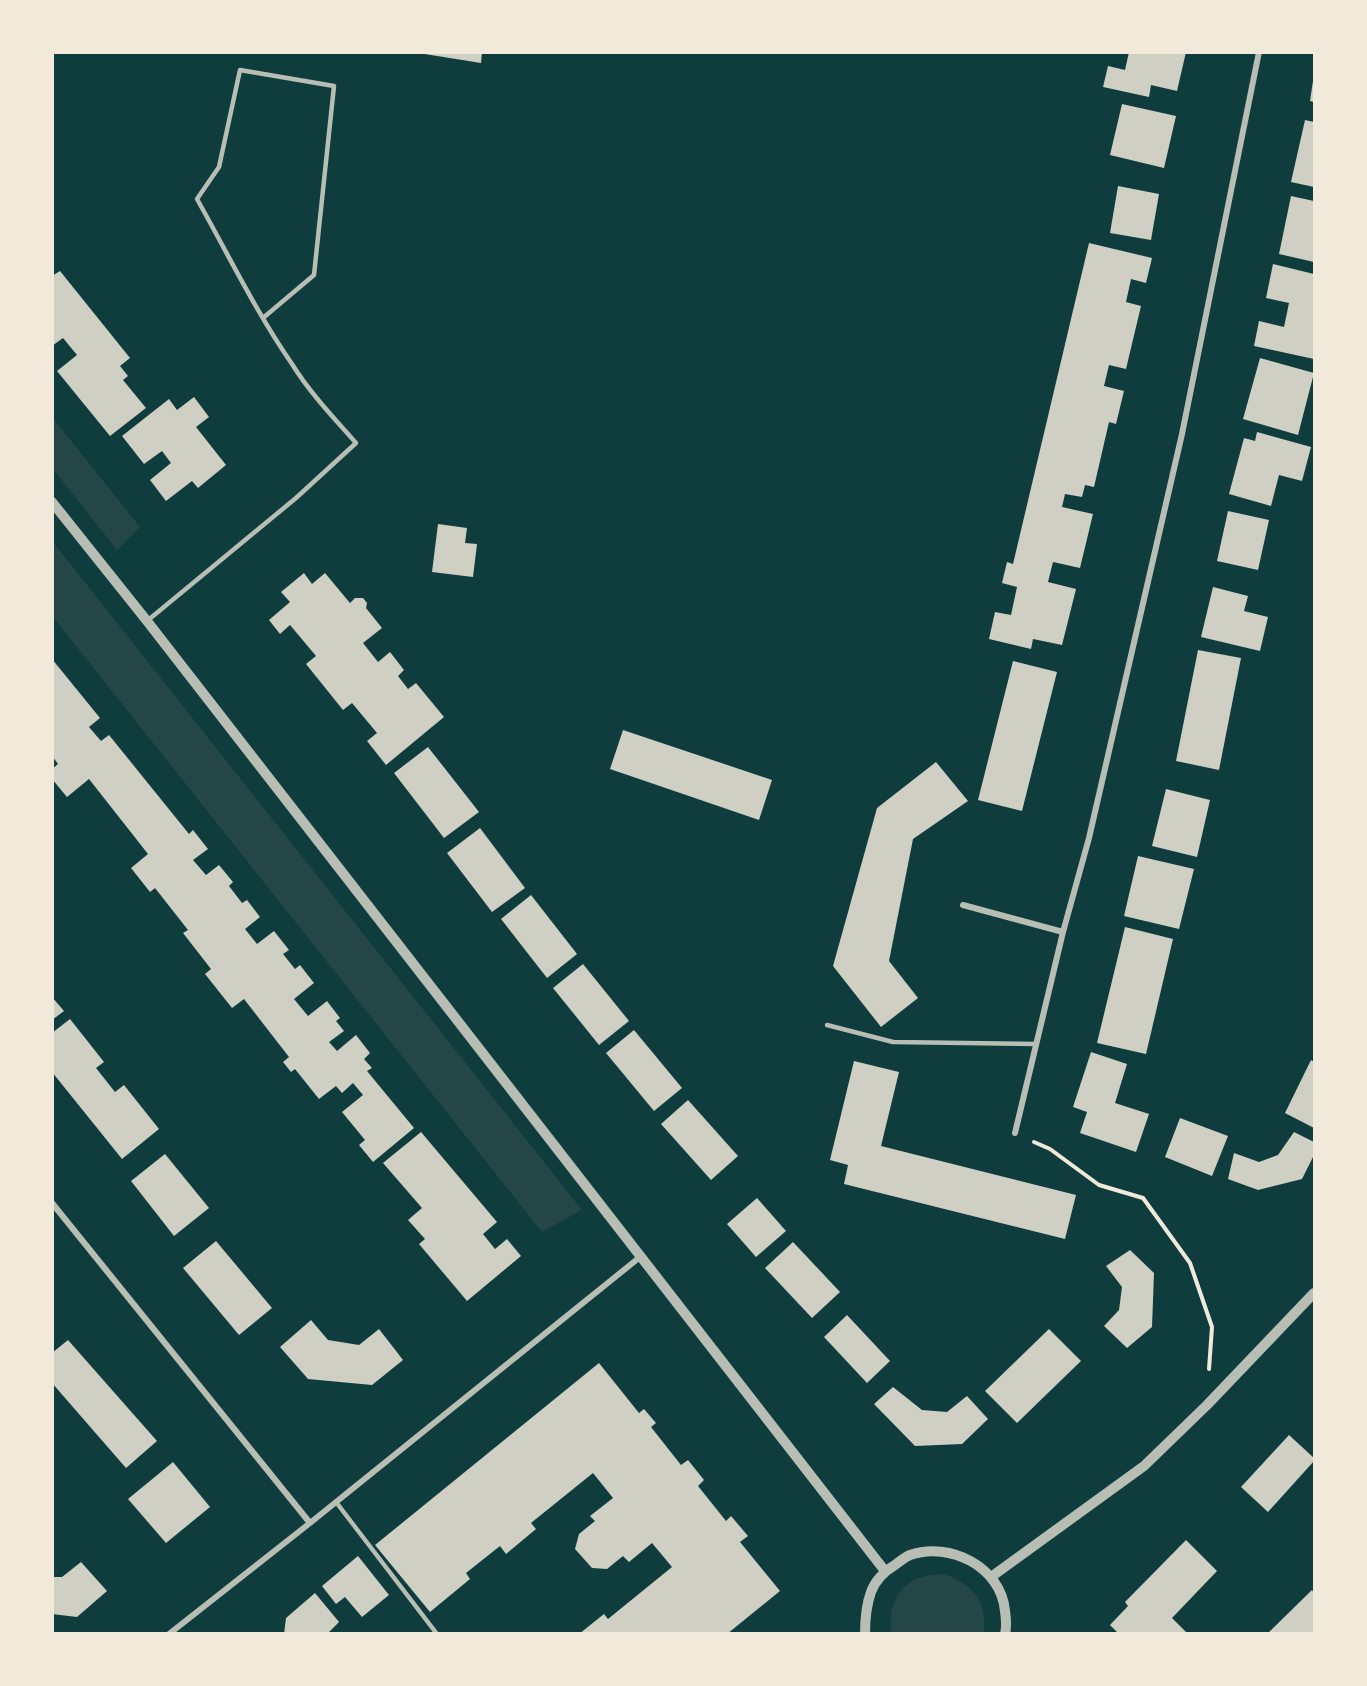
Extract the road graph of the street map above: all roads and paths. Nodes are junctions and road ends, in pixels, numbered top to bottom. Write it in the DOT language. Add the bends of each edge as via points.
graph roads {
  1 [pos="1259,52"];
  2 [pos="263,318"];
  3 [pos="52,502"];
  4 [pos="147,621"];
  5 [pos="963,906"];
  6 [pos="1063,932"];
  7 [pos="827,1025"];
  8 [pos="1036,1044"];
  9 [pos="1015,1133"];
  10 [pos="52,1203"];
  11 [pos="640,1257"];
  12 [pos="1314,1293"];
  13 [pos="1207,1405"];
  14 [pos="336,1503"];
  15 [pos="310,1523"];
  16 [pos="885,1571"];
  17 [pos="991,1577"];
  18 [pos="169,1634"];
  19 [pos="437,1634"];
  20 [pos="865,1634"];
  21 [pos="1005,1634"];
  1 -- 6 [label="street" via="1182,434 1089,838"];
  2 -- 2 [label="lane" via="197,199 219,167 240,70 334,86 314,276"];
  2 -- 4 [label="lane" via="293,367 356,444"];
  3 -- 4 [label="street"];
  4 -- 11 [label="street"];
  5 -- 6 [label="street"];
  6 -- 8 [label="street"];
  7 -- 8 [label="lane" via="893,1042"];
  8 -- 9 [label="street"];
  9 -- 13 [label="path" via="1050,1149 1099,1185 1143,1198 1190,1263 1212,1327"];
  10 -- 15 [label="street"];
  11 -- 14 [label="street"];
  11 -- 16 [label="street"];
  12 -- 13 [label="street"];
  13 -- 17 [label="street" via="1144,1466"];
  14 -- 15 [label="street"];
  14 -- 19 [label="lane"];
  15 -- 18 [label="street"];
  16 -- 17 [label="street" via="910,1555 939,1550 968,1558"];
  16 -- 20 [label="street" via="872,1590 865,1611"];
  17 -- 21 [label="street" via="1004,1601"];
}
